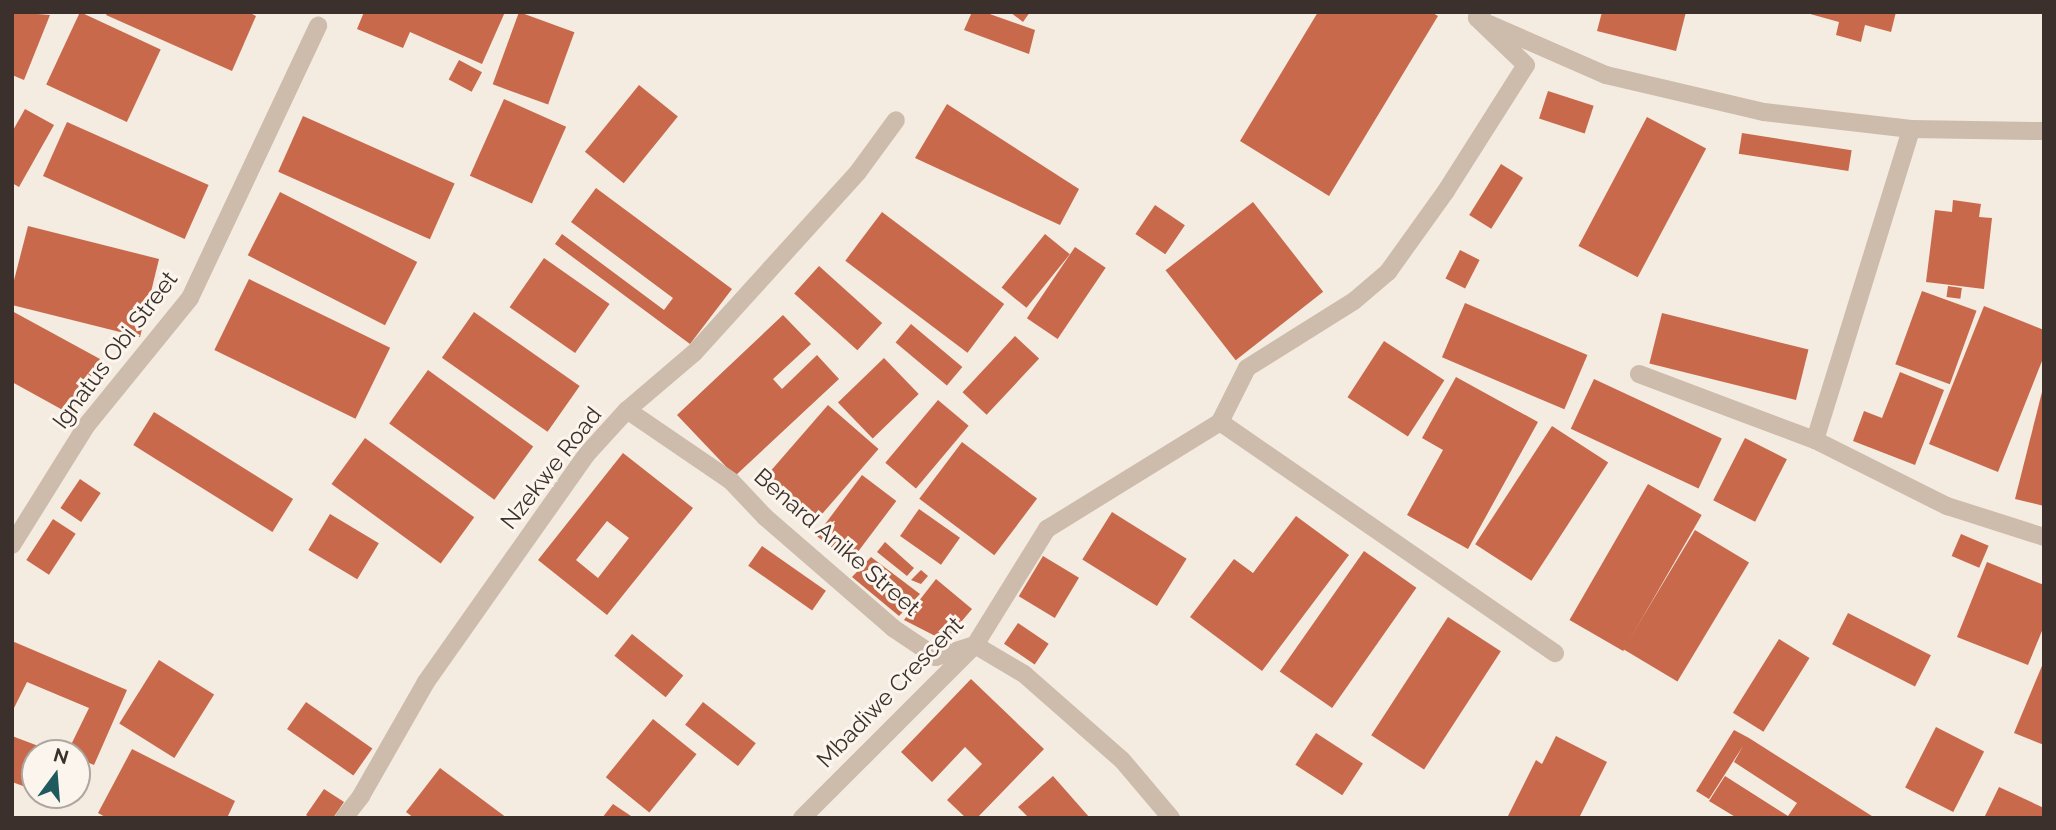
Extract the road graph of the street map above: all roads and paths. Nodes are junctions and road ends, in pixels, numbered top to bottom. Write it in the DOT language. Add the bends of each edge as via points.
graph roads {
  1 [pos="1476,14"];
  2 [pos="318,26"];
  3 [pos="896,120"];
  4 [pos="1911,129"];
  5 [pos="2044,131"];
  6 [pos="1639,374"];
  7 [pos="627,410"];
  8 [pos="1220,422"];
  9 [pos="1815,440"];
  10 [pos="2044,537"];
  11 [pos="12,545"];
  12 [pos="975,645"];
  13 [pos="1555,653"];
  14 [pos="344,818"];
  15 [pos="802,818"];
  16 [pos="1171,818"];
  1 -- 4 [label="street" via="1606,75 1764,112"];
  1 -- 8 [label="street" via="1526,65 1388,272 1354,300 1247,368"];
  2 -- 11 [label="street, Ignatus Obi Street" via="190,298 86,426"];
  3 -- 7 [label="street, Nzekwe Road" via="858,172 694,354"];
  4 -- 5 [label="street"];
  4 -- 9 [label="street"];
  6 -- 9 [label="street"];
  7 -- 12 [label="street, Benard Anike Street" via="731,481 765,517 893,628 936,657"];
  7 -- 14 [label="street, Nzekwe Road" via="586,456 490,587"];
  8 -- 12 [label="street, Mbadiwe Crescent" via="1047,529"];
  8 -- 13 [label="street"];
  9 -- 10 [label="street" via="1947,506"];
  12 -- 15 [label="street, Mbadiwe Crescent"];
  12 -- 16 [label="street" via="1034,682 1122,760"];
}
